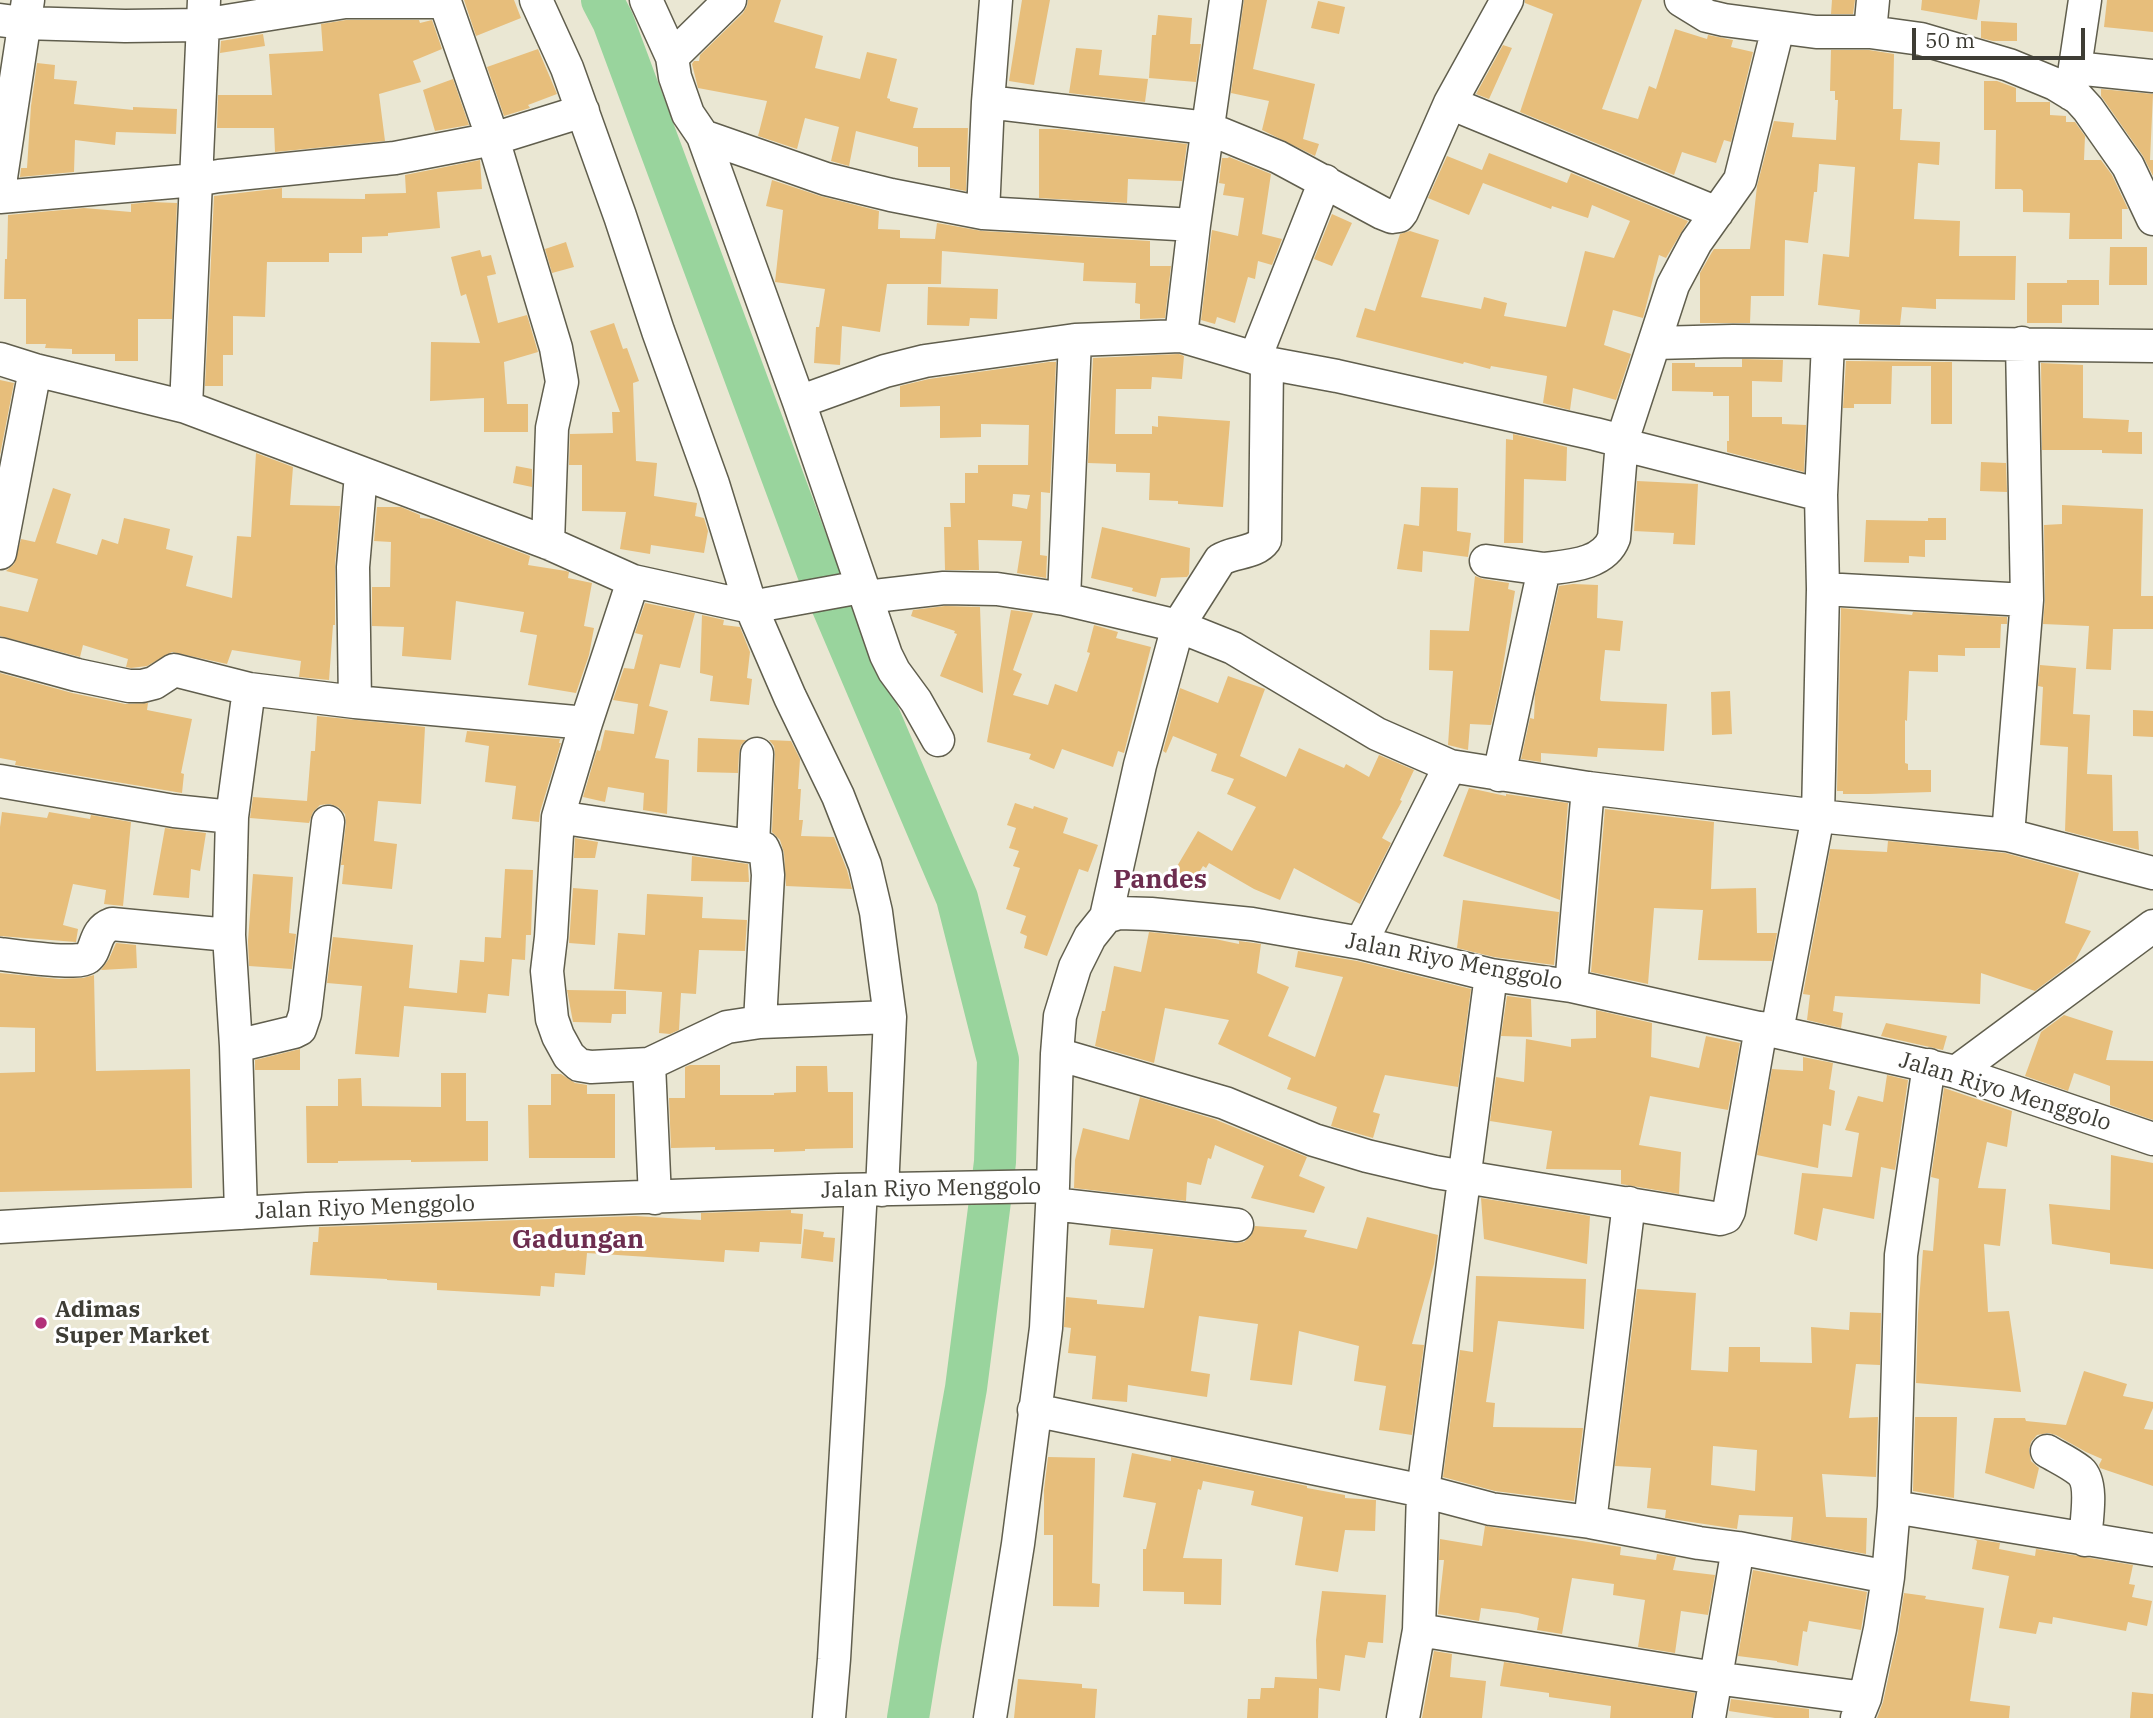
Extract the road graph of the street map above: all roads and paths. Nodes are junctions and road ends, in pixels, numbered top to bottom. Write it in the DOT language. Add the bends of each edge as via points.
graph roads {
  1 [pos="536,0"];
  2 [pos="646,0"];
  3 [pos="730,0"];
  4 [pos="996,0"];
  5 [pos="1226,0"];
  6 [pos="1507,0"];
  7 [pos="1681,0"];
  8 [pos="1873,0"];
  9 [pos="2085,0"];
  10 [pos="447,1"];
  11 [pos="203,13"];
  12 [pos="17,14"];
  13 [pos="1778,28"];
  14 [pos="1870,32"];
  15 [pos="672,57"];
  16 [pos="2153,76"];
  17 [pos="2073,81"];
  18 [pos="988,102"];
  19 [pos="1450,103"];
  20 [pos="583,111"];
  21 [pos="1207,128"];
  22 [pos="703,136"];
  23 [pos="493,138"];
  24 [pos="195,180"];
  25 [pos="1325,181"];
  26 [pos="0,184"];
  27 [pos="0,197"];
  28 [pos="984,213"];
  29 [pos="1717,213"];
  30 [pos="2153,219"];
  31 [pos="1194,225"];
  32 [pos="1181,337"];
  33 [pos="1075,340"];
  34 [pos="1655,343"];
  35 [pos="1828,343"];
  36 [pos="2022,343"];
  37 [pos="2153,346"];
  38 [pos="0,359"];
  39 [pos="1261,360"];
  40 [pos="35,370"];
  41 [pos="799,402"];
  42 [pos="186,407"];
  43 [pos="1622,441"];
  44 [pos="361,474"];
  45 [pos="1821,495"];
  46 [pos="548,543"];
  47 [pos="0,553"];
  48 [pos="1486,561"];
  49 [pos="1544,569"];
  50 [pos="633,581"];
  51 [pos="1823,589"];
  52 [pos="861,591"];
  53 [pos="1064,599"];
  54 [pos="2027,600"];
  55 [pos="765,605"];
  56 [pos="1178,626"];
  57 [pos="0,654"];
  58 [pos="249,690"];
  59 [pos="355,702"];
  60 [pos="586,723"];
  61 [pos="937,740"];
  62 [pos="757,754"];
  63 [pos="1450,766"];
  64 [pos="1499,775"];
  65 [pos="0,781"];
  66 [pos="1588,788"];
  67 [pos="1818,816"];
  68 [pos="232,817"];
  69 [pos="558,817"];
  70 [pos="328,822"];
  71 [pos="2008,835"];
  72 [pos="753,846"];
  73 [pos="2153,873"];
  74 [pos="1105,917"];
  75 [pos="2153,926"];
  76 [pos="229,935"];
  77 [pos="1361,943"];
  78 [pos="0,954"];
  79 [pos="1491,975"];
  80 [pos="1571,986"];
  81 [pos="890,1017"];
  82 [pos="760,1022"];
  83 [pos="1769,1029"];
  84 [pos="236,1045"];
  85 [pos="1056,1054"];
  86 [pos="649,1064"];
  87 [pos="1943,1069"];
  88 [pos="2153,1139"];
  89 [pos="1465,1176"];
  90 [pos="872,1190"];
  91 [pos="1050,1192"];
  92 [pos="656,1198"];
  93 [pos="1629,1203"];
  94 [pos="241,1213"];
  95 [pos="1237,1225"];
  96 [pos="0,1227"];
  97 [pos="1034,1410"];
  98 [pos="2047,1451"];
  99 [pos="1423,1491"];
  100 [pos="1894,1507"];
  101 [pos="1590,1522"];
  102 [pos="2085,1540"];
  103 [pos="1738,1548"];
  104 [pos="2153,1550"];
  105 [pos="1888,1577"];
  106 [pos="1419,1630"];
  107 [pos="1715,1678"];
  108 [pos="1861,1708"];
  109 [pos="828,1718"];
  110 [pos="990,1718"];
  111 [pos="1403,1718"];
  112 [pos="1709,1718"];
  1 -- 20 [label="street"];
  2 -- 15 [label="street"];
  3 -- 15 [label="street"];
  4 -- 18 [label="street"];
  5 -- 21 [label="street"];
  6 -- 19 [label="street"];
  7 -- 13 [label="street" via="1707,16"];
  8 -- 14 [label="street"];
  9 -- 17 [label="street"];
  10 -- 11 [label="street" via="345,2"];
  10 -- 23 [label="street"];
  11 -- 12 [label="street" via="125,26"];
  11 -- 24 [label="street"];
  12 -- 26 [label="street"];
  13 -- 14 [label="street"];
  13 -- 29 [label="street" via="1740,180"];
  14 -- 17 [label="street" via="1961,50 2055,84"];
  15 -- 22 [label="street" via="688,114"];
  16 -- 17 [label="street"];
  17 -- 30 [label="street" via="2129,166"];
  18 -- 21 [label="street"];
  18 -- 28 [label="street"];
  19 -- 25 [label="street" via="1399,216 1382,213"];
  19 -- 29 [label="street"];
  20 -- 23 [label="street"];
  20 -- 55 [label="street" via="713,484"];
  21 -- 25 [label="street"];
  21 -- 31 [label="street"];
  22 -- 28 [label="street" via="826,179"];
  22 -- 41 [label="street"];
  23 -- 24 [label="street" via="395,158"];
  23 -- 46 [label="street" via="561,377 552,428"];
  24 -- 27 [label="street"];
  24 -- 42 [label="street"];
  25 -- 39 [label="street"];
  28 -- 31 [label="street"];
  29 -- 34 [label="street" via="1674,285"];
  31 -- 32 [label="street"];
  32 -- 33 [label="street"];
  32 -- 39 [label="street"];
  33 -- 41 [label="street" via="925,361"];
  33 -- 53 [label="street"];
  34 -- 35 [label="street"];
  34 -- 43 [label="street"];
  35 -- 36 [label="street"];
  35 -- 45 [label="street"];
  36 -- 37 [label="street"];
  36 -- 54 [label="street"];
  38 -- 40 [label="street"];
  39 -- 43 [label="street"];
  39 -- 56 [label="street" via="1265,540 1259,547 1220,560"];
  40 -- 42 [label="street"];
  40 -- 47 [label="street"];
  41 -- 52 [label="street"];
  42 -- 44 [label="street"];
  43 -- 45 [label="street"];
  43 -- 49 [label="street" via="1611,545 1586,563"];
  44 -- 46 [label="street"];
  44 -- 59 [label="street" via="353,568"];
  45 -- 51 [label="street"];
  46 -- 50 [label="street"];
  48 -- 49 [label="street"];
  49 -- 64 [label="street"];
  50 -- 55 [label="street"];
  50 -- 60 [label="street"];
  51 -- 54 [label="street"];
  51 -- 67 [label="street"];
  52 -- 53 [label="street" via="972,587"];
  52 -- 55 [label="street"];
  52 -- 61 [label="street" via="894,671"];
  53 -- 56 [label="street"];
  54 -- 71 [label="street"];
  55 -- 81 [label="street" via="790,697 865,865"];
  56 -- 63 [label="street" via="1233,648 1377,734"];
  56 -- 74 [label="street"];
  57 -- 58 [label="street" via="129,686 154,683 174,670"];
  58 -- 59 [label="street"];
  58 -- 68 [label="street"];
  59 -- 60 [label="street"];
  60 -- 69 [label="street"];
  62 -- 72 [label="street"];
  63 -- 64 [label="street"];
  63 -- 77 [label="street"];
  64 -- 66 [label="street"];
  65 -- 68 [label="street"];
  66 -- 67 [label="street"];
  66 -- 80 [label="street"];
  67 -- 71 [label="street"];
  67 -- 83 [label="street"];
  68 -- 76 [label="street"];
  69 -- 72 [label="street"];
  69 -- 86 [label="street" via="547,971 558,1036 579,1065"];
  70 -- 84 [label="street" via="302,1025 294,1032"];
  71 -- 73 [label="street"];
  72 -- 82 [label="street" via="765,851 768,875"];
  74 -- 77 [label="street, Jalan Riyo Menggolo" via="1119,913 1252,923"];
  74 -- 85 [label="street, Jalan Riyo Menggolo" via="1074,967 1060,1016"];
  75 -- 87 [label="street"];
  76 -- 78 [label="street" via="112,924 101,931 89,957 83,960"];
  76 -- 84 [label="street"];
  77 -- 79 [label="street, Jalan Riyo Menggolo"];
  79 -- 80 [label="street, Jalan Riyo Menggolo"];
  79 -- 89 [label="street"];
  80 -- 83 [label="street, Jalan Riyo Menggolo"];
  81 -- 82 [label="street"];
  81 -- 90 [label="street"];
  82 -- 86 [label="street" via="727,1027"];
  83 -- 87 [label="street, Jalan Riyo Menggolo"];
  83 -- 93 [label="street" via="1726,1217"];
  84 -- 94 [label="street"];
  85 -- 89 [label="street" via="1224,1103 1367,1156"];
  85 -- 91 [label="street, Jalan Riyo Menggolo"];
  86 -- 92 [label="street"];
  87 -- 88 [label="street, Jalan Riyo Menggolo"];
  87 -- 100 [label="street" via="1901,1255"];
  89 -- 93 [label="street"];
  89 -- 99 [label="street"];
  90 -- 91 [label="street, Jalan Riyo Menggolo"];
  90 -- 92 [label="street, Jalan Riyo Menggolo"];
  90 -- 109 [label="street"];
  91 -- 95 [label="street"];
  91 -- 97 [label="street" via="1046,1328"];
  92 -- 94 [label="street, Jalan Riyo Menggolo"];
  93 -- 101 [label="street"];
  94 -- 96 [label="street, Jalan Riyo Menggolo"];
  97 -- 99 [label="street"];
  97 -- 110 [label="street"];
  98 -- 102 [label="street" via="2085,1477"];
  99 -- 101 [label="street" via="1490,1509"];
  99 -- 106 [label="street"];
  100 -- 102 [label="street"];
  100 -- 105 [label="street"];
  101 -- 103 [label="street"];
  102 -- 104 [label="street"];
  103 -- 105 [label="street"];
  103 -- 107 [label="street"];
  105 -- 108 [label="street"];
  106 -- 107 [label="street"];
  106 -- 111 [label="street"];
  107 -- 108 [label="street"];
  107 -- 112 [label="street"];
}
